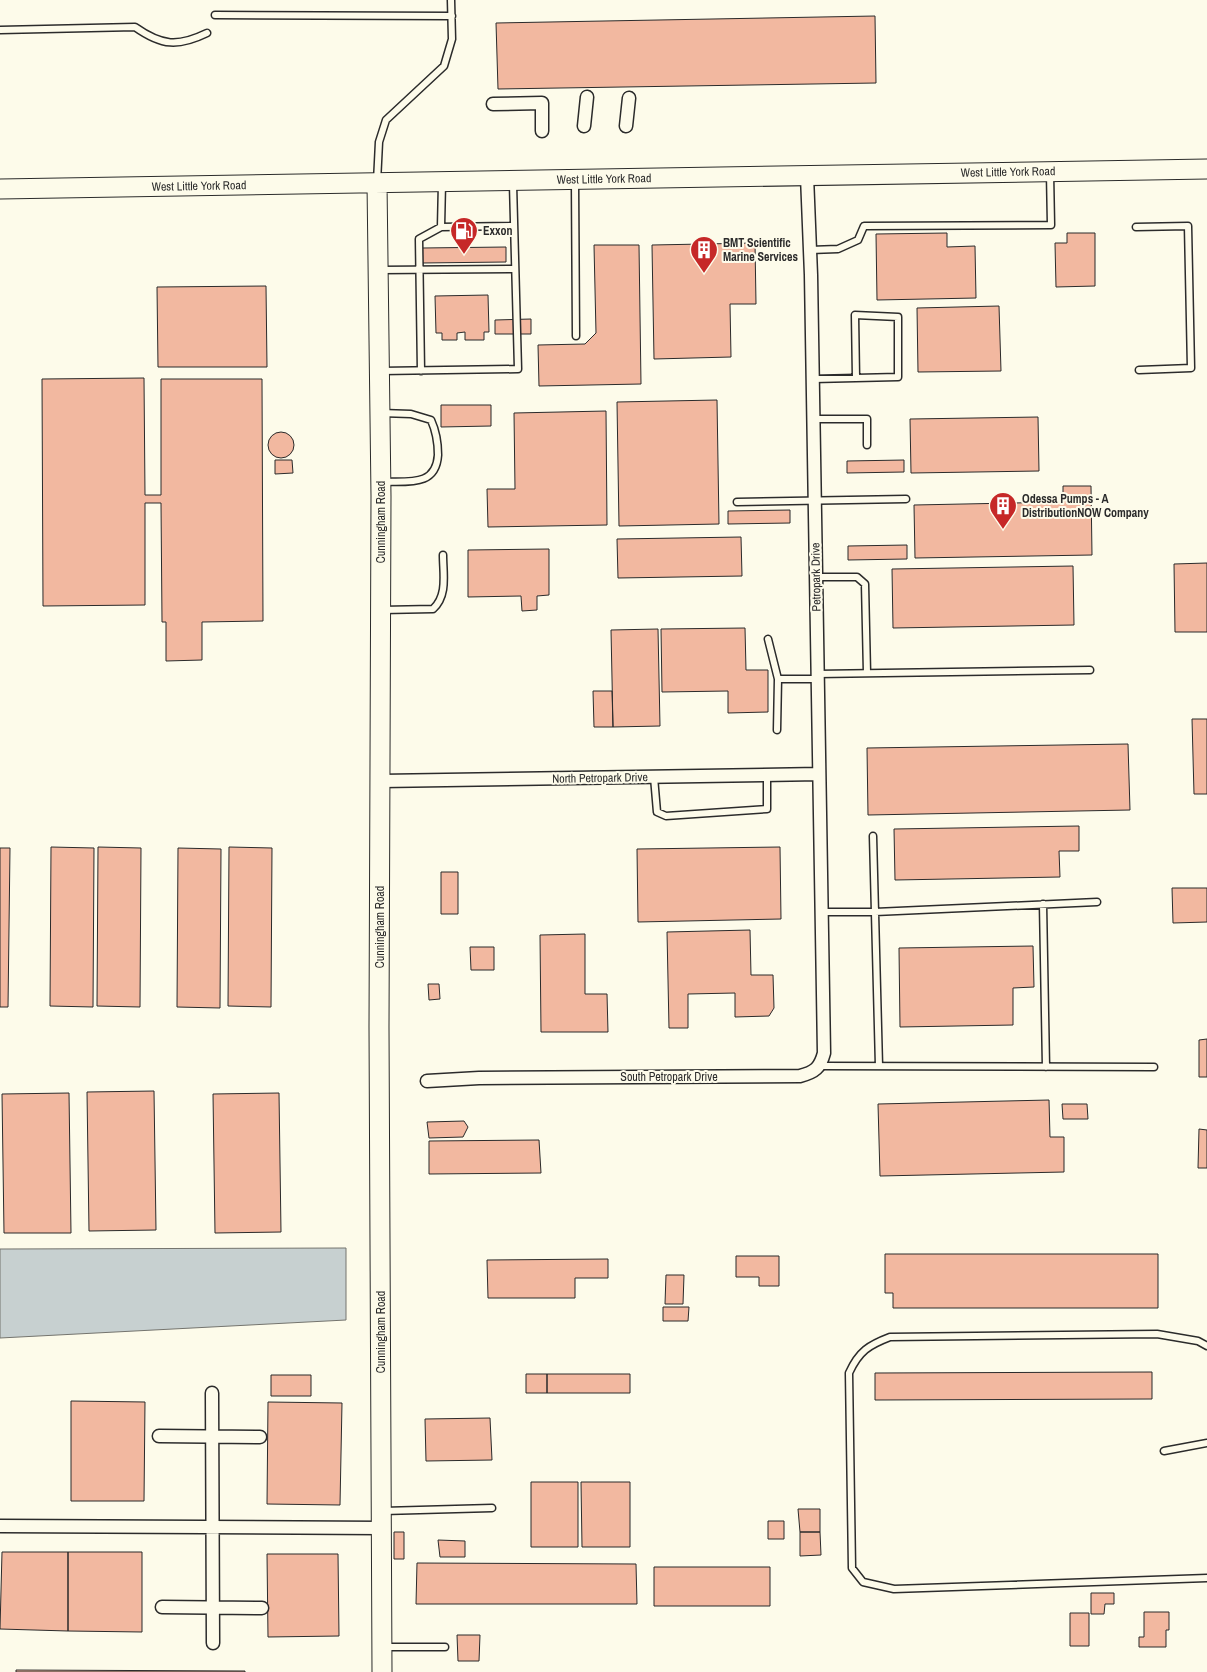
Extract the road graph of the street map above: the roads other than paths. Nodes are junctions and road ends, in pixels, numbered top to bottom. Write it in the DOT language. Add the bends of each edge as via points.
graph roads {
  1 [pos="451,0"];
  2 [pos="215,15"];
  3 [pos="452,16"];
  4 [pos="0,30"];
  5 [pos="207,33"];
  6 [pos="587,98"];
  7 [pos="630,98"];
  8 [pos="493,104"];
  9 [pos="584,126"];
  10 [pos="626,126"];
  11 [pos="542,131"];
  12 [pos="1207,169"];
  13 [pos="1050,172"];
  14 [pos="807,176"];
  15 [pos="575,180"];
  16 [pos="513,181"];
  17 [pos="442,182"];
  18 [pos="377,183"];
  19 [pos="0,189"];
  20 [pos="514,226"];
  21 [pos="441,227"];
  22 [pos="1136,227"];
  23 [pos="810,250"];
  24 [pos="420,269"];
  25 [pos="515,269"];
  26 [pos="378,270"];
  27 [pos="576,336"];
  28 [pos="1139,370"];
  29 [pos="380,371"];
  30 [pos="421,371"];
  31 [pos="856,378"];
  32 [pos="813,379"];
  33 [pos="380,413"];
  34 [pos="813,419"];
  35 [pos="867,445"];
  36 [pos="381,482"];
  37 [pos="906,499"];
  38 [pos="814,501"];
  39 [pos="737,502"];
  40 [pos="443,555"];
  41 [pos="816,577"];
  42 [pos="381,610"];
  43 [pos="768,639"];
  44 [pos="1090,670"];
  45 [pos="867,673"];
  46 [pos="817,677"];
  47 [pos="778,679"];
  48 [pos="777,730"];
  49 [pos="819,774"];
  50 [pos="767,775"];
  51 [pos="654,777"];
  52 [pos="381,781"];
  53 [pos="873,836"];
  54 [pos="1097,902"];
  55 [pos="1043,904"];
  56 [pos="821,912"];
  57 [pos="875,912"];
  58 [pos="820,1066"];
  59 [pos="879,1066"];
  60 [pos="1046,1066"];
  61 [pos="1154,1067"];
  62 [pos="427,1081"];
  63 [pos="1207,1346"];
  64 [pos="212,1393"];
  65 [pos="159,1436"];
  66 [pos="212,1436"];
  67 [pos="260,1437"];
  68 [pos="1207,1443"];
  69 [pos="1164,1451"];
  70 [pos="492,1508"];
  71 [pos="382,1520"];
  72 [pos="0,1526"];
  73 [pos="213,1527"];
  74 [pos="1207,1578"];
  75 [pos="162,1607"];
  76 [pos="213,1608"];
  77 [pos="262,1608"];
  78 [pos="213,1643"];
  79 [pos="382,1647"];
  80 [pos="445,1647"];
  81 [pos="382,1672"];
  1 -- 3 [label="lane"];
  2 -- 3 [label="lane"];
  3 -- 18 [label="lane" via="452,39 444,66 386,120 379,142"];
  4 -- 5 [label="lane" via="135,27 151,39 170,43 189,41"];
  6 -- 9 [label="street"];
  7 -- 10 [label="street"];
  8 -- 11 [label="street" via="542,103"];
  12 -- 13 [label="street, West Little York Road"];
  13 -- 14 [label="street, West Little York Road"];
  13 -- 23 [label="lane" via="1050,225 864,226 858,240 838,249"];
  14 -- 15 [label="street, West Little York Road"];
  14 -- 23 [label="street, Petropark Drive"];
  15 -- 16 [label="street, West Little York Road"];
  15 -- 27 [label="lane"];
  16 -- 17 [label="street, West Little York Road"];
  16 -- 20 [label="lane"];
  17 -- 18 [label="street, West Little York Road"];
  17 -- 21 [label="lane"];
  18 -- 19 [label="street, West Little York Road"];
  18 -- 26 [label="street, Cunningham Road"];
  20 -- 21 [label="lane"];
  20 -- 25 [label="lane"];
  21 -- 24 [label="lane" via="419,239"];
  22 -- 28 [label="lane" via="1188,226 1190,368"];
  23 -- 32 [label="street, Petropark Drive"];
  24 -- 25 [label="lane"];
  24 -- 26 [label="lane"];
  24 -- 30 [label="lane"];
  25 -- 30 [label="lane" via="518,369"];
  26 -- 29 [label="street, Cunningham Road"];
  29 -- 30 [label="lane"];
  29 -- 33 [label="street, Cunningham Road"];
  31 -- 31 [label="lane" via="898,378 898,317 854,315"];
  31 -- 32 [label="lane"];
  32 -- 34 [label="street, Petropark Drive"];
  33 -- 36 [label="street, Cunningham Road"];
  33 -- 36 [label="lane" via="411,414 431,420 438,447 434,471 428,478"];
  34 -- 35 [label="lane" via="867,419"];
  34 -- 38 [label="street, Petropark Drive"];
  36 -- 42 [label="street, Cunningham Road"];
  37 -- 38 [label="lane"];
  38 -- 39 [label="lane"];
  38 -- 41 [label="street, Petropark Drive"];
  40 -- 42 [label="lane" via="444,594 441,602 433,609"];
  41 -- 45 [label="lane" via="857,577 865,584"];
  41 -- 46 [label="street, Petropark Drive"];
  42 -- 52 [label="street, Cunningham Road"];
  43 -- 47 [label="lane"];
  44 -- 45 [label="lane"];
  45 -- 46 [label="lane"];
  46 -- 47 [label="lane"];
  46 -- 49 [label="street, Petropark Drive"];
  47 -- 48 [label="lane"];
  49 -- 50 [label="street, North Petropark Drive"];
  49 -- 56 [label="street, Petropark Drive"];
  50 -- 51 [label="street, North Petropark Drive"];
  50 -- 51 [label="lane" via="767,809 666,816 657,812"];
  51 -- 52 [label="street, North Petropark Drive"];
  52 -- 71 [label="street, Cunningham Road"];
  53 -- 57 [label="lane"];
  54 -- 55 [label="lane"];
  55 -- 57 [label="lane"];
  55 -- 60 [label="lane"];
  56 -- 57 [label="lane"];
  56 -- 58 [label="street, Petropark Drive" via="824,1053"];
  57 -- 59 [label="lane"];
  58 -- 59 [label="lane"];
  58 -- 62 [label="street, South Petropark Drive" via="813,1073 800,1076"];
  59 -- 60 [label="lane"];
  60 -- 61 [label="lane"];
  63 -- 74 [label="lane" via="1198,1341 1157,1334 890,1337 874,1343 857,1356 849,1373 852,1568 863,1582 894,1589"];
  64 -- 66 [label="street"];
  65 -- 66 [label="street"];
  66 -- 67 [label="street"];
  66 -- 73 [label="street"];
  68 -- 69 [label="lane"];
  70 -- 71 [label="lane"];
  71 -- 73 [label="street"];
  71 -- 79 [label="street, Cunningham Road"];
  72 -- 73 [label="street"];
  73 -- 76 [label="street"];
  75 -- 76 [label="street"];
  76 -- 77 [label="street"];
  76 -- 78 [label="street"];
  79 -- 80 [label="lane"];
  79 -- 81 [label="street, Cunningham Road"];
}
